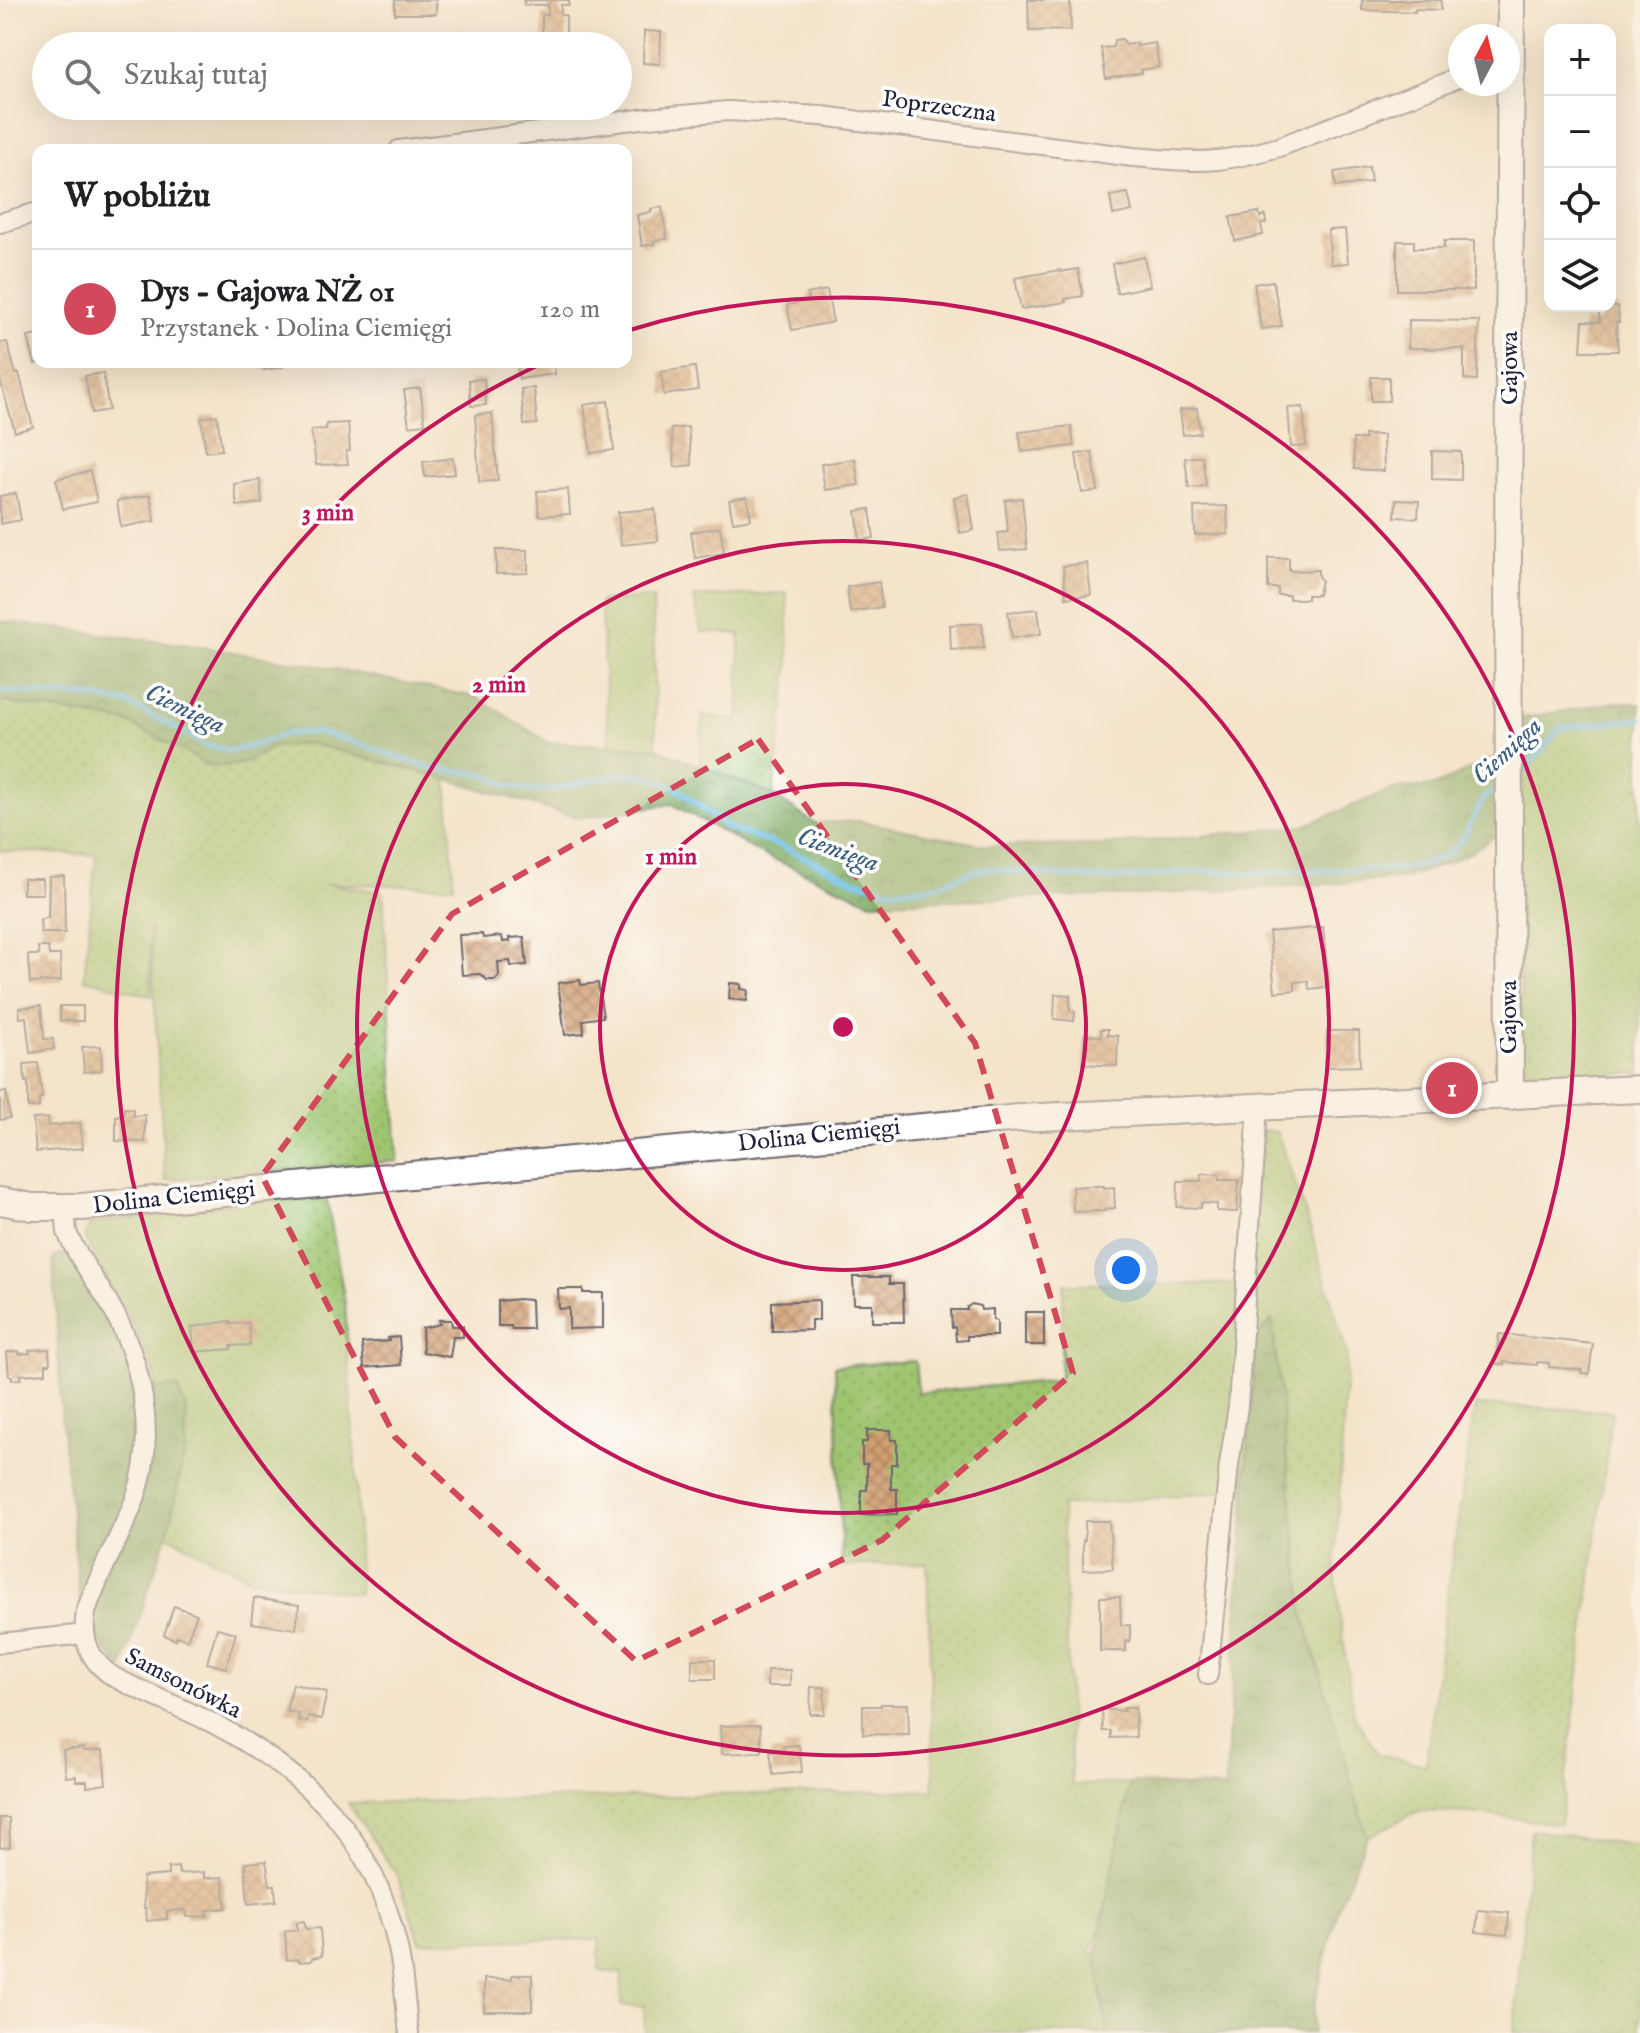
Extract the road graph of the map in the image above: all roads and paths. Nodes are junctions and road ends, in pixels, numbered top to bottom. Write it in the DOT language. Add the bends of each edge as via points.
graph roads {
  1 [pos="1511,0"];
  2 [pos="1510,24"];
  3 [pos="1448,82"];
  4 [pos="1509,96"];
  5 [pos="447,144"];
  6 [pos="32,214"];
  7 [pos="0,223"];
  8 [pos="1640,1089"];
  9 [pos="1510,1096"];
  10 [pos="1258,1107"];
  11 [pos="0,1201"];
  12 [pos="65,1208"];
  13 [pos="85,1634"];
  14 [pos="0,1643"];
  15 [pos="1208,1675"];
  16 [pos="409,2033"];
  1 -- 2 [label="street, Gajowa"];
  3 -- 5 [label="street, Poprzeczna" via="1279,147 1219,160 1133,157 822,116 728,111"];
  4 -- 9 [label="street, Gajowa"];
  6 -- 7 [label="street"];
  8 -- 9 [label="street, Dolina Ciemięgi"];
  9 -- 10 [label="street, Dolina Ciemięgi"];
  10 -- 12 [label="street, Dolina Ciemięgi" via="977,1121"];
  10 -- 15 [label="street" via="1238,1406"];
  11 -- 12 [label="street, Dolina Ciemięgi"];
  12 -- 13 [label="street" via="70,1239 125,1333 142,1395 147,1443 136,1495 84,1618"];
  13 -- 14 [label="street"];
  13 -- 16 [label="street, Samsonówka" via="90,1654 106,1672 266,1755 349,1831 372,1869 392,1920"];
}
